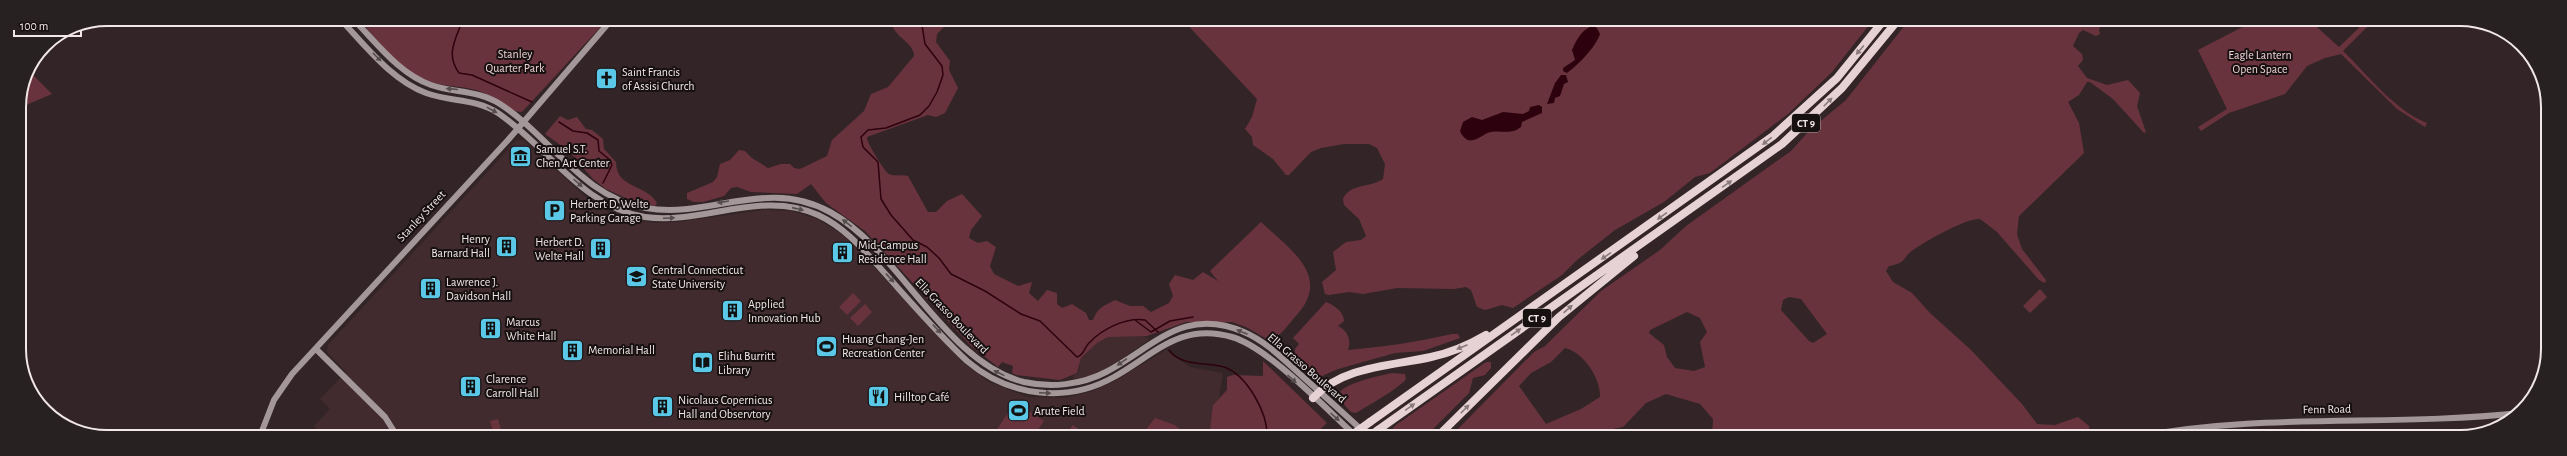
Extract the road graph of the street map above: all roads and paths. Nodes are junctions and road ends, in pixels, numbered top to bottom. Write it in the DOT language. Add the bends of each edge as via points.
graph roads {
  1 [pos="347,26"];
  2 [pos="360,26"];
  3 [pos="606,26"];
  4 [pos="1879,26"];
  5 [pos="1893,26"];
  6 [pos="373,39"];
  7 [pos="366,46"];
  8 [pos="523,123"];
  9 [pos="518,129"];
  10 [pos="704,205"];
  11 [pos="1695,206"];
  12 [pos="705,213"];
  13 [pos="1521,315"];
  14 [pos="1181,328"];
  15 [pos="1183,336"];
  16 [pos="316,349"];
  17 [pos="1134,354"];
  18 [pos="1139,361"];
  19 [pos="1316,394"];
  20 [pos="2508,414"];
  21 [pos="263,430"];
  22 [pos="392,430"];
  23 [pos="1350,430"];
  24 [pos="1359,430"];
  25 [pos="1360,430"];
  26 [pos="1378,430"];
  27 [pos="1444,430"];
  28 [pos="2179,430"];
  1 -- 7 [label="main road, Ella Grasso Boulevard"];
  2 -- 6 [label="main road, Ella Grasso Boulevard"];
  3 -- 8 [label="main road, Stanley Street"];
  4 -- 13 [label="highway, CT 9, one-way" via="1836,78 1773,136"];
  11 -- 5 [label="highway, CT 9, one-way" via="1772,152 1810,120 1858,71"];
  6 -- 7 [label="main road"];
  8 -- 6 [label="main road, Ella Grasso Boulevard, one-way" via="502,105 487,97 436,86 414,78"];
  7 -- 9 [label="main road, Ella Grasso Boulevard, one-way" via="395,74 414,87 434,95 481,104"];
  8 -- 9 [label="main road, Stanley Street"];
  8 -- 10 [label="main road, Ella Grasso Boulevard" via="587,181 612,198 653,209"];
  9 -- 12 [label="main road, Ella Grasso Boulevard, one-way" via="585,190 612,206 655,218"];
  9 -- 16 [label="main road, Stanley Street"];
  10 -- 12 [label="main road"];
  17 -- 10 [label="main road, Ella Grasso Boulevard, one-way" via="1103,374 1077,382 1047,385 1014,379 992,369 971,353 864,239 834,214 810,203 781,197 758,197"];
  26 -- 11 [label="highway, CT 9, one-way, bridge"];
  27 -- 11 [label="highway, one-way" via="1559,317"];
  12 -- 18 [label="main road, Ella Grasso Boulevard, one-way" via="759,205 781,206 809,211 834,224 855,241 964,359 989,377 1012,387 1044,393 1077,391 1106,381"];
  13 -- 19 [label="highway, one-way" via="1460,348 1431,357 1359,371 1332,383"];
  13 -- 24 [label="highway, CT 9, bridge"];
  14 -- 15 [label="main road"];
  14 -- 17 [label="main road, Ella Grasso Boulevard" via="1160,336"];
  19 -- 14 [label="main road, Ella Grasso Boulevard, one-way" via="1270,348 1245,333 1214,325"];
  15 -- 18 [label="main road, Ella Grasso Boulevard" via="1163,344"];
  15 -- 19 [label="main road, Ella Grasso Boulevard, one-way" via="1212,333 1244,341 1264,353"];
  16 -- 21 [label="main road, Stanley Street" via="279,391"];
  16 -- 22 [label="main road" via="384,416"];
  17 -- 18 [label="main road"];
  19 -- 23 [label="main road, Ella Grasso Boulevard, one-way"];
  19 -- 25 [label="main road, Ella Grasso Boulevard"];
  20 -- 28 [label="main road, Fenn Road" via="2237,423"];
}
